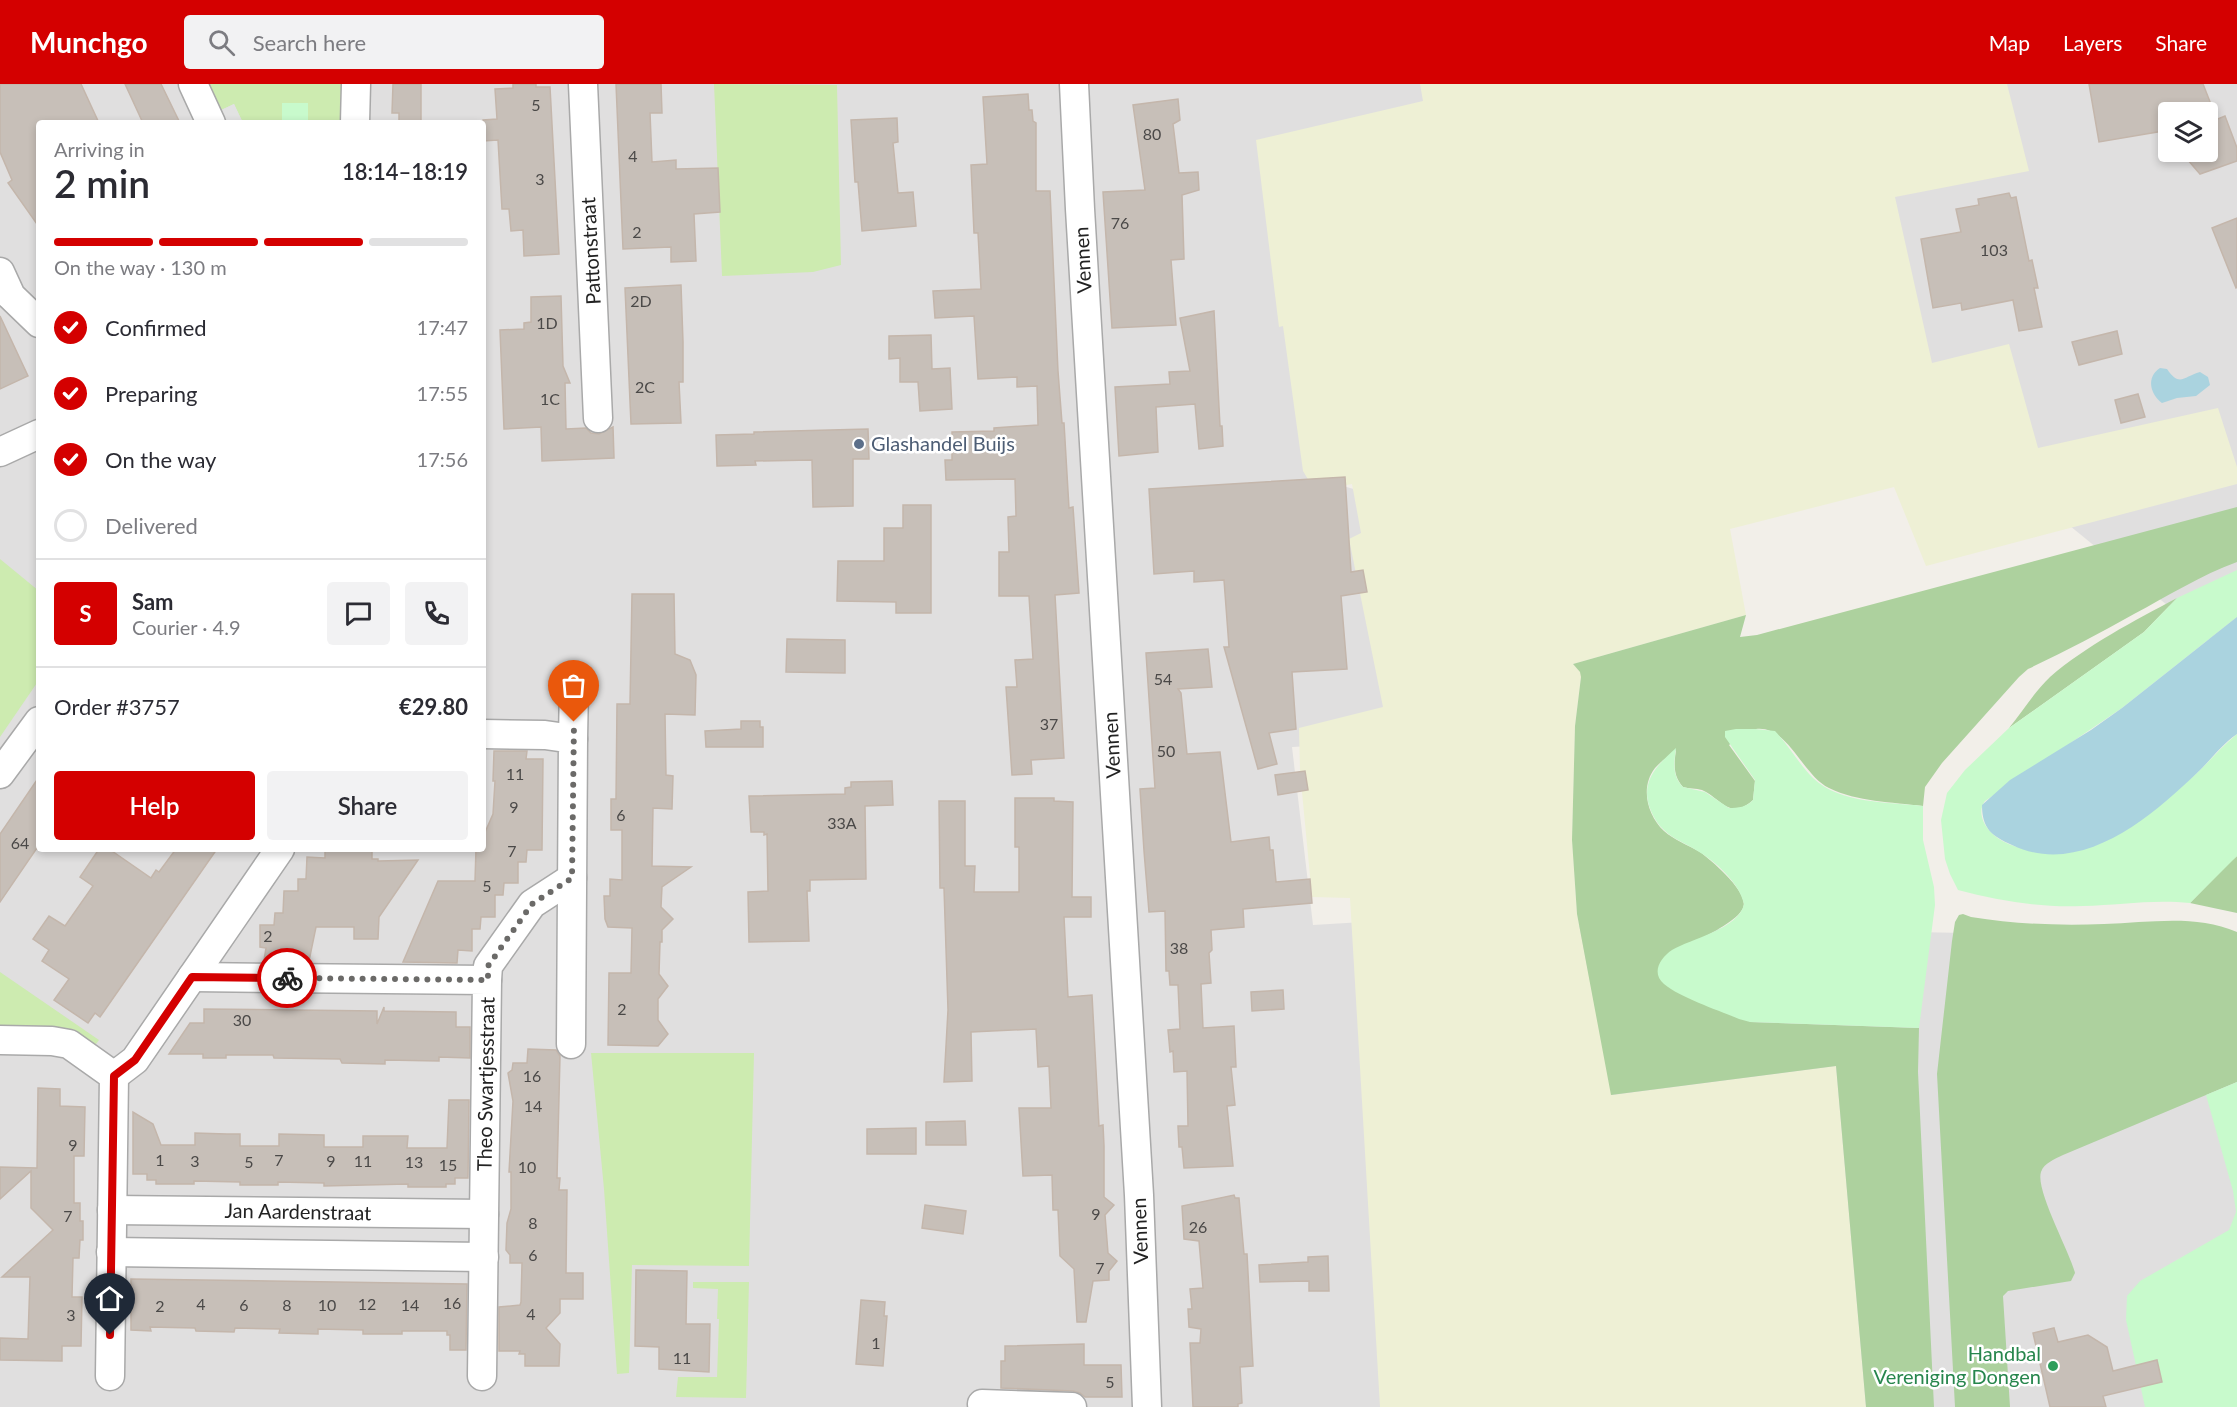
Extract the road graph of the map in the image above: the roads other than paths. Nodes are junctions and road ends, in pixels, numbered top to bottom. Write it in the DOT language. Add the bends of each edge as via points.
graph roads {
  1 [pos="193,84"];
  2 [pos="356,84"];
  3 [pos="583,84"];
  4 [pos="1074,84"];
  5 [pos="210,120"];
  6 [pos="356,120"];
  7 [pos="0,272"];
  8 [pos="36,320"];
  9 [pos="598,418"];
  10 [pos="36,435"];
  11 [pos="0,452"];
  12 [pos="574,686"];
  13 [pos="36,725"];
  14 [pos="486,734"];
  15 [pos="573,739"];
  16 [pos="0,774"];
  17 [pos="277,852"];
  18 [pos="572,878"];
  19 [pos="192,977"];
  20 [pos="488,980"];
  21 [pos="0,1040"];
  22 [pos="571,1044"];
  23 [pos="114,1076"];
  24 [pos="112,1210"];
  25 [pos="484,1214"];
  26 [pos="111,1252"];
  27 [pos="484,1257"];
  28 [pos="110,1376"];
  29 [pos="482,1376"];
  30 [pos="982,1404"];
  31 [pos="1072,1407"];
  32 [pos="1147,1407"];
  1 -- 5 [label="street"];
  2 -- 6 [label="street"];
  3 -- 9 [label="street, Pattonstraat"];
  4 -- 32 [label="street, Vennen" via="1139,1195"];
  7 -- 8 [label="street" via="11,296"];
  10 -- 11 [label="street"];
  12 -- 15 [label="street"];
  13 -- 16 [label="street"];
  14 -- 15 [label="street"];
  15 -- 18 [label="street"];
  17 -- 19 [label="street"];
  18 -- 20 [label="street" via="532,904 488,966"];
  18 -- 22 [label="street"];
  19 -- 20 [label="street, Theo Swartjesstraat"];
  19 -- 23 [label="street" via="135,1060"];
  20 -- 25 [label="street, Theo Swartjesstraat"];
  21 -- 23 [label="street" via="69,1044"];
  23 -- 24 [label="street"];
  24 -- 25 [label="street, Jan Aardenstraat"];
  24 -- 26 [label="street"];
  25 -- 27 [label="street, Theo Swartjesstraat"];
  26 -- 27 [label="street"];
  26 -- 28 [label="street"];
  27 -- 29 [label="street, Theo Swartjesstraat"];
  30 -- 31 [label="street"];
}
